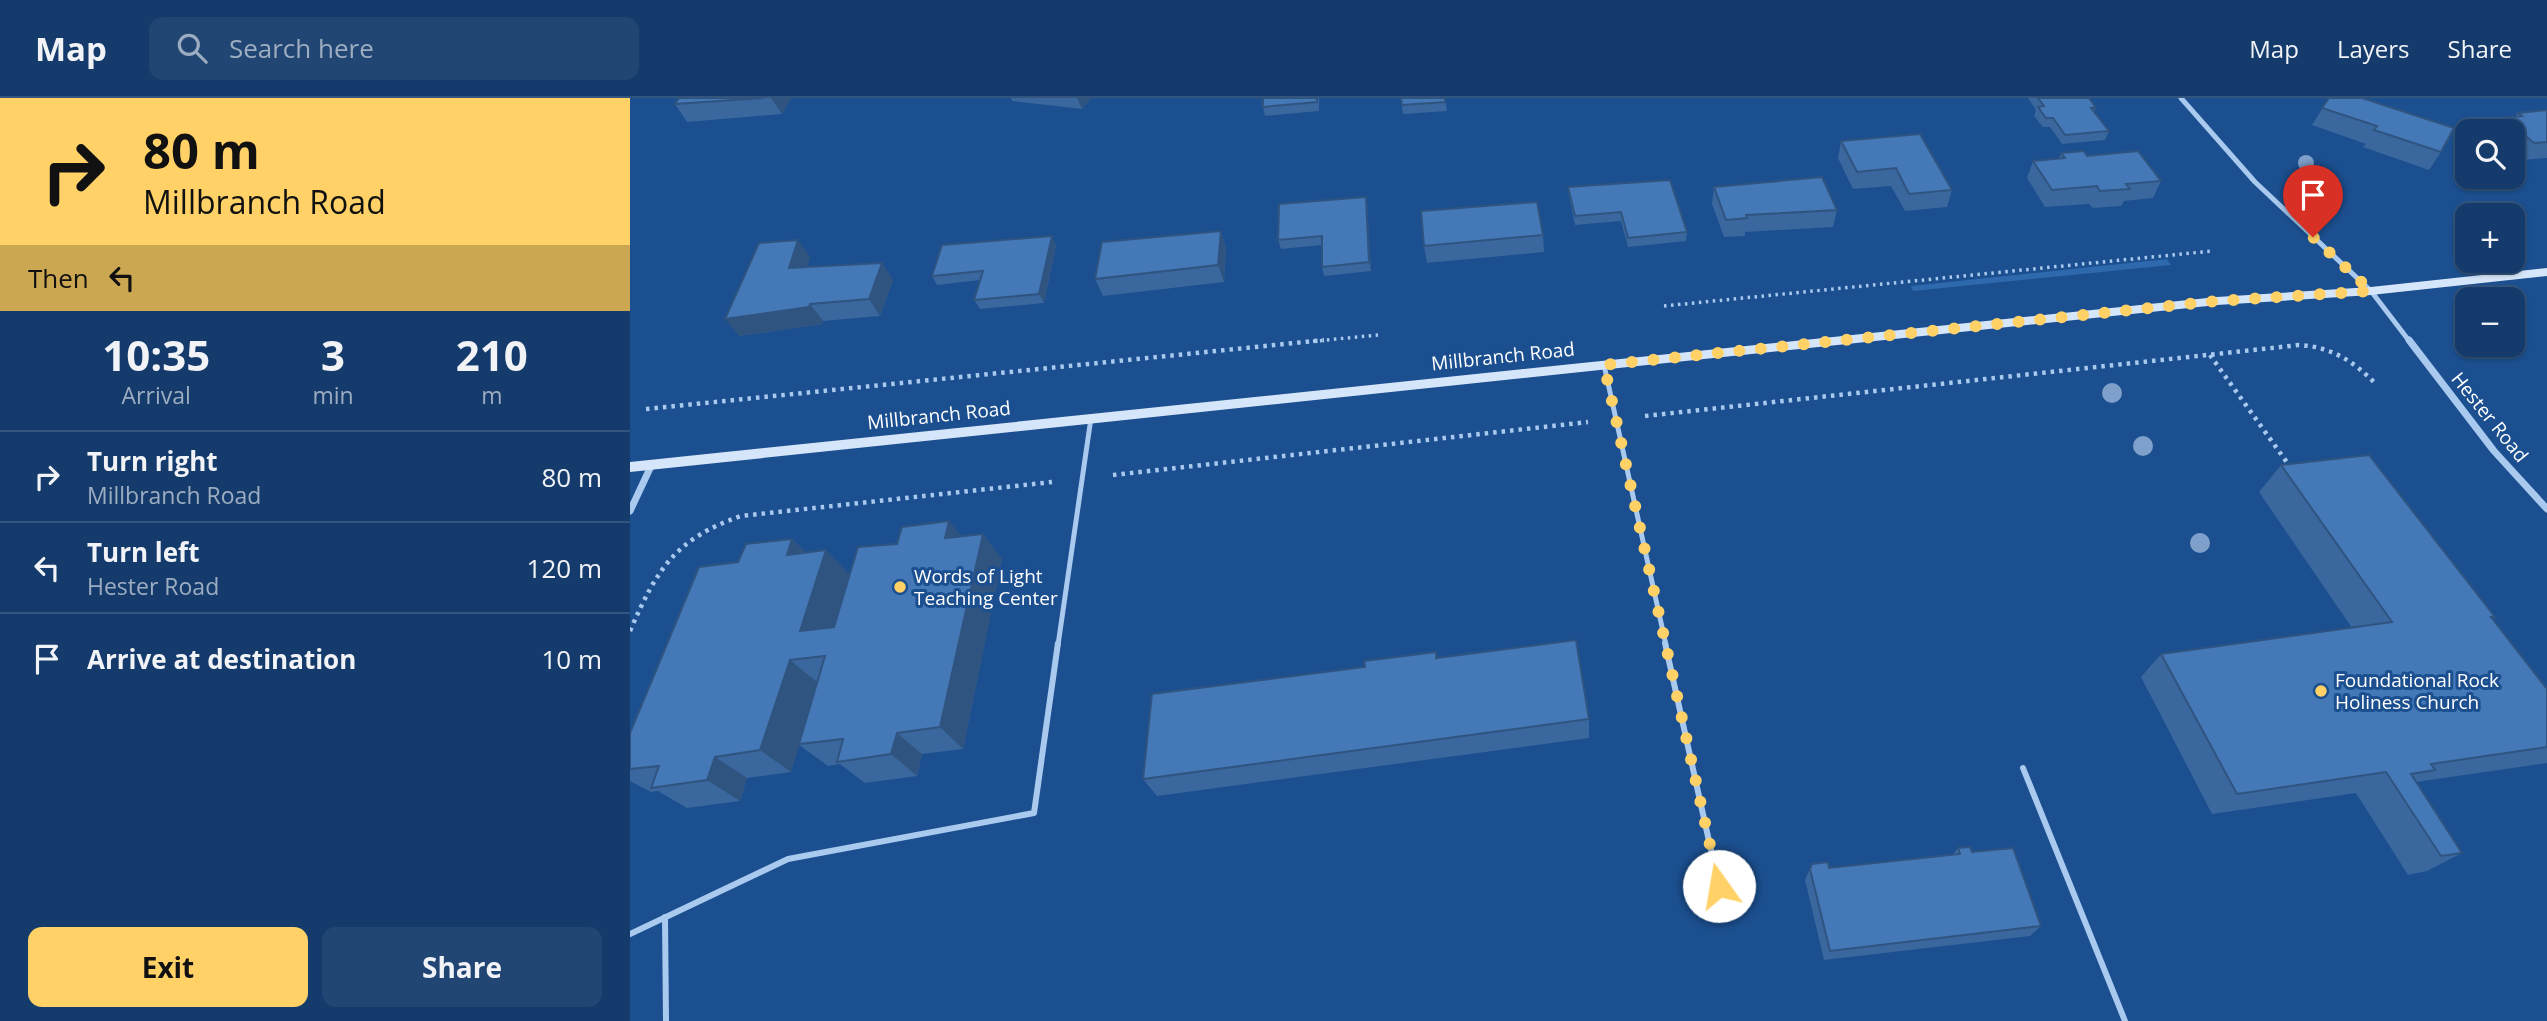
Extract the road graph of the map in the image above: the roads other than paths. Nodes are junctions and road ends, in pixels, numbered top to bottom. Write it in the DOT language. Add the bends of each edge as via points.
graph roads {
  1 [pos="2181,98"];
  2 [pos="2547,272"];
  3 [pos="2371,291"];
  4 [pos="1604,365"];
  5 [pos="1091,418"];
  6 [pos="652,464"];
  7 [pos="630,467"];
  8 [pos="2547,509"];
  9 [pos="630,511"];
  10 [pos="2023,768"];
  11 [pos="1719,886"];
  12 [pos="664,918"];
  13 [pos="630,934"];
  14 [pos="666,1021"];
  15 [pos="2125,1021"];
  1 -- 3 [label="street, Hester Road" via="2255,182"];
  2 -- 3 [label="main road, Millbranch Road"];
  3 -- 4 [label="main road, Millbranch Road" via="2217,301"];
  3 -- 8 [label="street, Hester Road" via="2494,451"];
  4 -- 5 [label="main road, Millbranch Road"];
  4 -- 11 [label="lane"];
  5 -- 6 [label="main road, Millbranch Road"];
  5 -- 12 [label="lane" via="1034,813 788,859"];
  6 -- 7 [label="main road, Millbranch Road"];
  6 -- 9 [label="street"];
  10 -- 15 [label="lane"];
  12 -- 13 [label="lane"];
  12 -- 14 [label="lane"];
}
